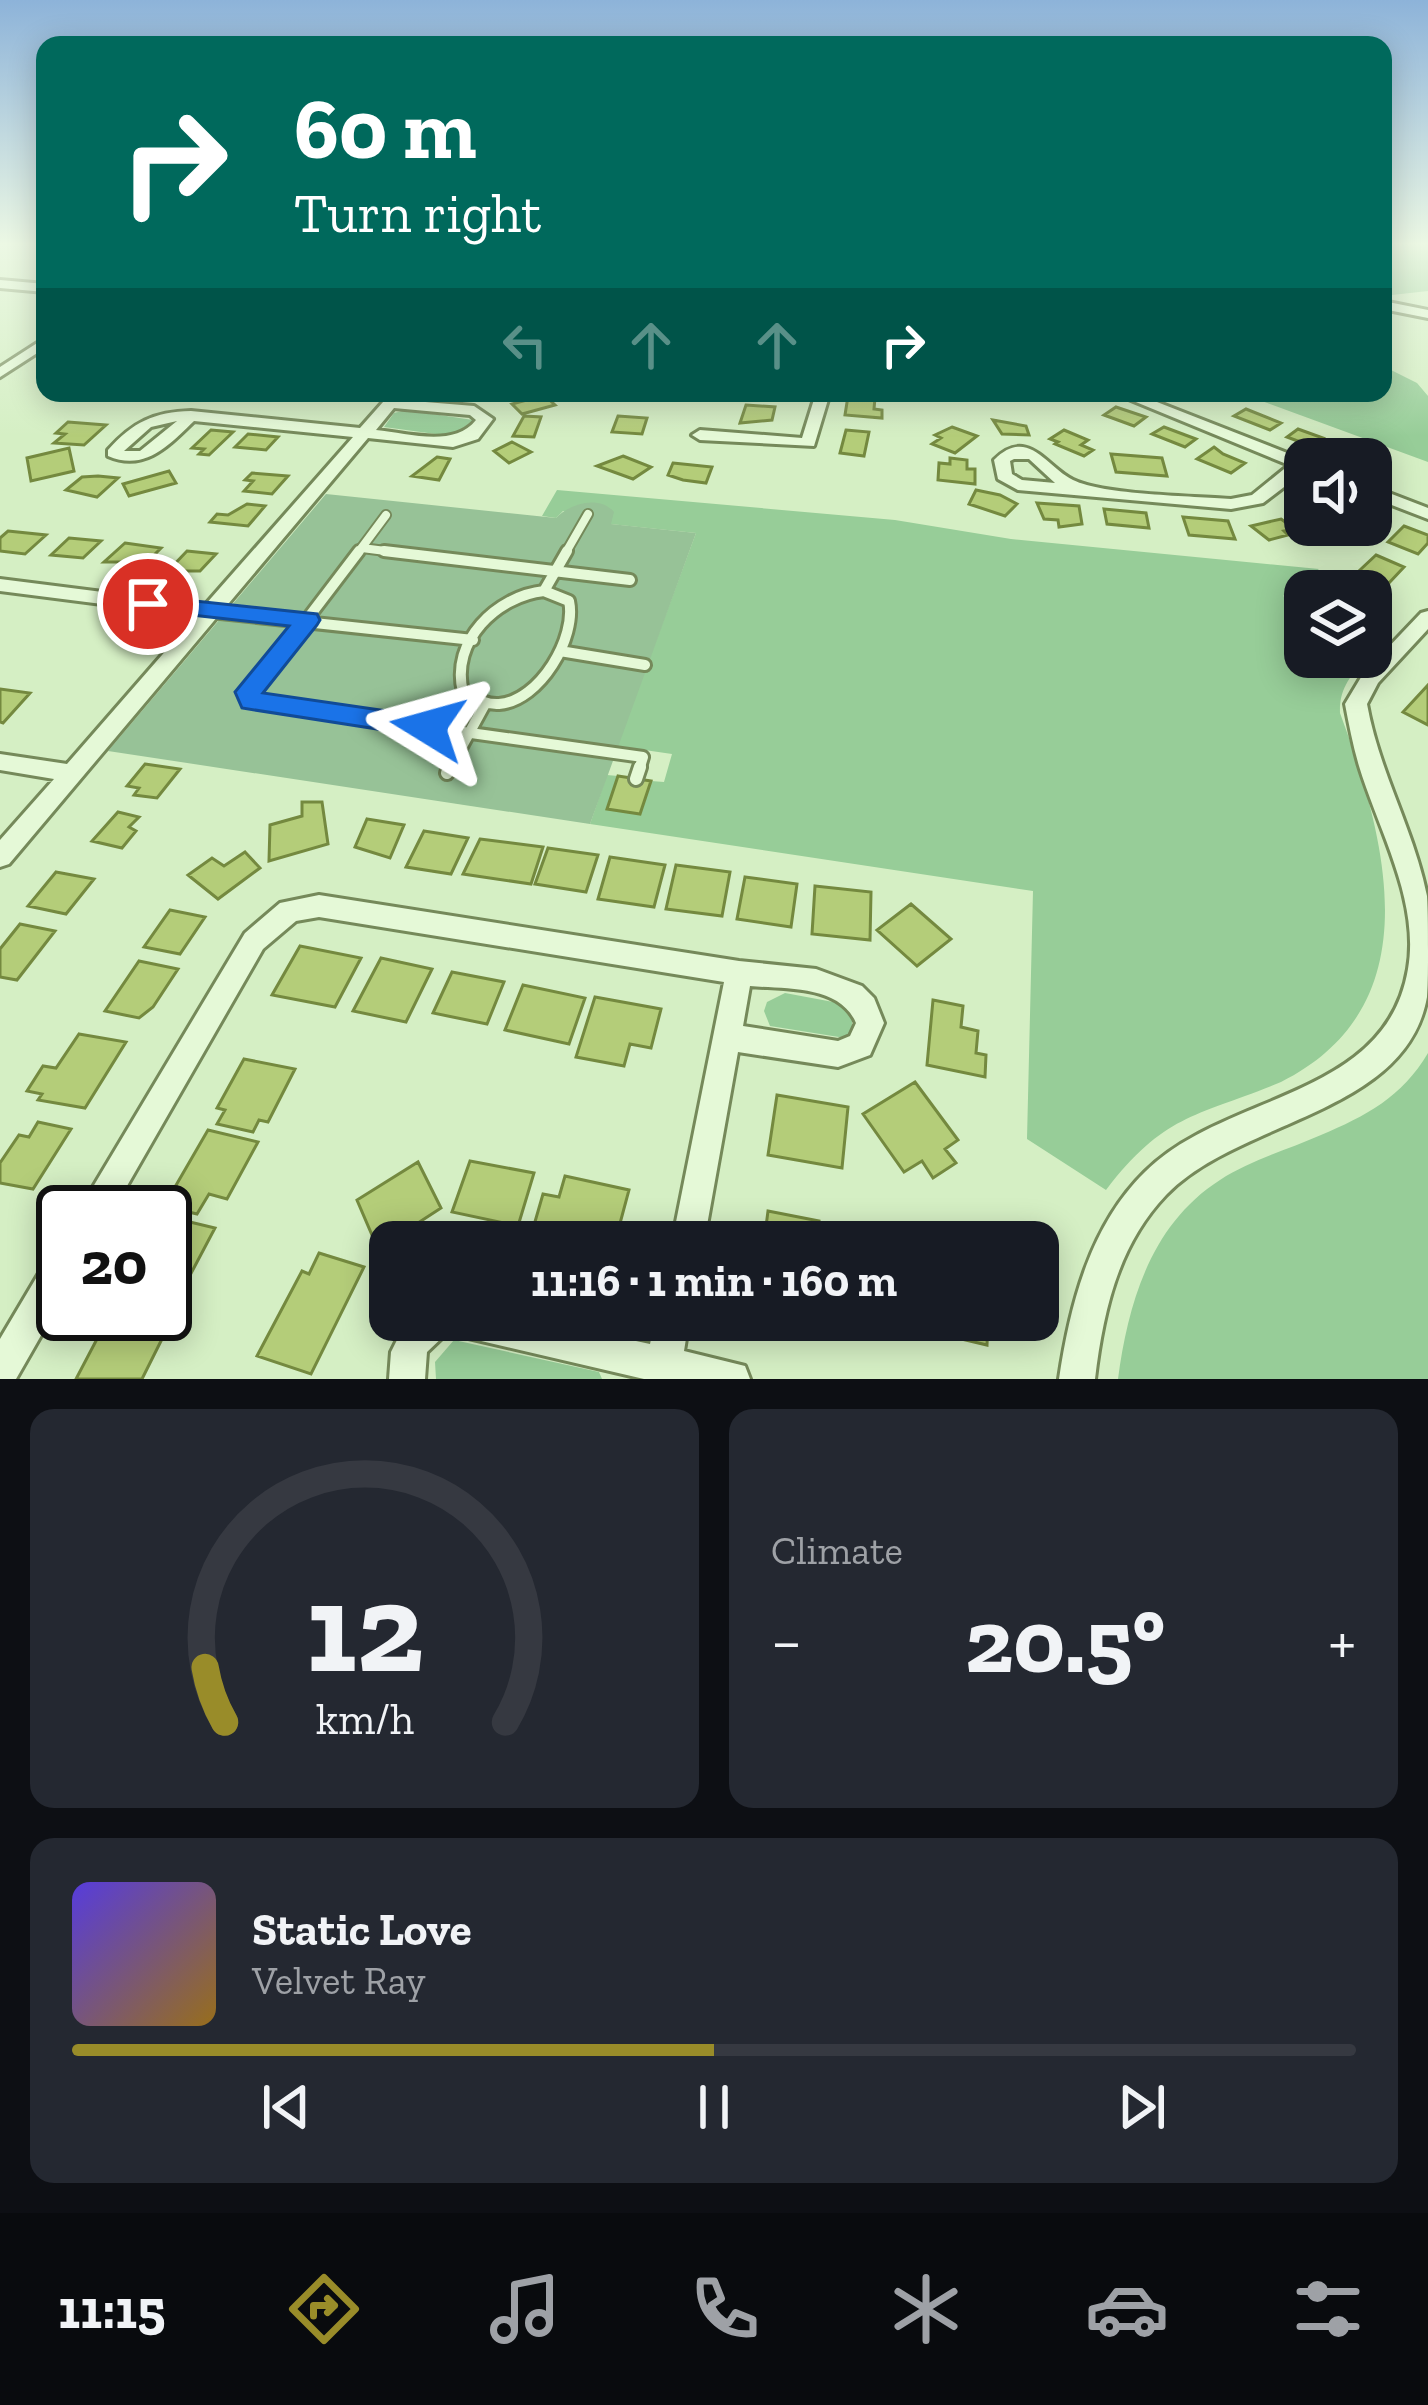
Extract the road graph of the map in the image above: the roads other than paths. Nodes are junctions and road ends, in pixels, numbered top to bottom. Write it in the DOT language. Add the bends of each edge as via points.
graph roads {
  1 [pos="1395,307"];
  2 [pos="1428,314"];
  3 [pos="36,348"];
  4 [pos="0,359"];
  5 [pos="19,360"];
  6 [pos="0,373"];
  7 [pos="392,402"];
  8 [pos="420,402"];
  9 [pos="820,402"];
  10 [pos="1144,402"];
  11 [pos="191,416"];
  12 [pos="365,433"];
  13 [pos="700,435"];
  14 [pos="1284,457"];
  15 [pos="1284,479"];
  16 [pos="1085,490"];
  17 [pos="1392,499"];
  18 [pos="588,514"];
  19 [pos="1428,514"];
  20 [pos="386,515"];
  21 [pos="362,548"];
  22 [pos="556,571"];
  23 [pos="629,580"];
  24 [pos="0,585"];
  25 [pos="544,591"];
  26 [pos="211,612"];
  27 [pos="1428,617"];
  28 [pos="308,620"];
  29 [pos="473,640"];
  30 [pos="560,651"];
  31 [pos="645,664"];
  32 [pos="485,704"];
  33 [pos="470,733"];
  34 [pos="0,762"];
  35 [pos="71,773"];
  36 [pos="447,773"];
  37 [pos="636,779"];
  38 [pos="0,857"];
  39 [pos="1426,948"];
  40 [pos="739,973"];
  41 [pos="728,1036"];
  42 [pos="110,1185"];
  43 [pos="692,1221"];
  44 [pos="36,1311"];
  45 [pos="413,1341"];
  46 [pos="540,1341"];
  47 [pos="668,1341"];
  48 [pos="0,1372"];
  49 [pos="662,1372"];
  50 [pos="407,1379"];
  51 [pos="732,1379"];
  52 [pos="1077,1379"];
  1 -- 2 [label="street"];
  3 -- 5 [label="street"];
  4 -- 5 [label="street"];
  5 -- 6 [label="street"];
  7 -- 12 [label="street"];
  8 -- 12 [label="street" via="485,419 459,442"];
  9 -- 13 [label="street" via="808,443"];
  10 -- 14 [label="street"];
  11 -- 12 [label="street"];
  12 -- 26 [label="street"];
  15 -- 16 [label="street" via="1240,504"];
  17 -- 19 [label="street"];
  18 -- 22 [label="lane"];
  20 -- 21 [label="lane"];
  21 -- 22 [label="lane"];
  21 -- 28 [label="lane"];
  22 -- 23 [label="lane"];
  22 -- 25 [label="lane"];
  24 -- 26 [label="street"];
  25 -- 29 [label="lane" via="506,601"];
  25 -- 30 [label="lane" via="574,609"];
  26 -- 28 [label="lane"];
  26 -- 35 [label="street"];
  27 -- 39 [label="street" via="1356,704 1418,894"];
  28 -- 29 [label="lane"];
  28 -- 33 [label="lane" via="249,692 252,701"];
  29 -- 32 [label="lane" via="459,685"];
  30 -- 31 [label="lane"];
  30 -- 32 [label="lane" via="525,696"];
  32 -- 33 [label="lane"];
  33 -- 36 [label="lane"];
  33 -- 37 [label="lane" via="643,757"];
  34 -- 35 [label="street"];
  35 -- 38 [label="street"];
  39 -- 52 [label="street" via="1406,1018 1365,1071 1197,1150 1140,1199 1099,1273"];
  40 -- 41 [label="street"];
  40 -- 41 [label="street" via="843,988 863,1002 870,1023 860,1046 838,1054"];
  40 -- 42 [label="street" via="320,906 289,910 254,941"];
  41 -- 43 [label="street"];
  44 -- 48 [label="street"];
  45 -- 50 [label="street"];
  46 -- 49 [label="street"];
  47 -- 49 [label="street"];
  49 -- 51 [label="street"];
}
